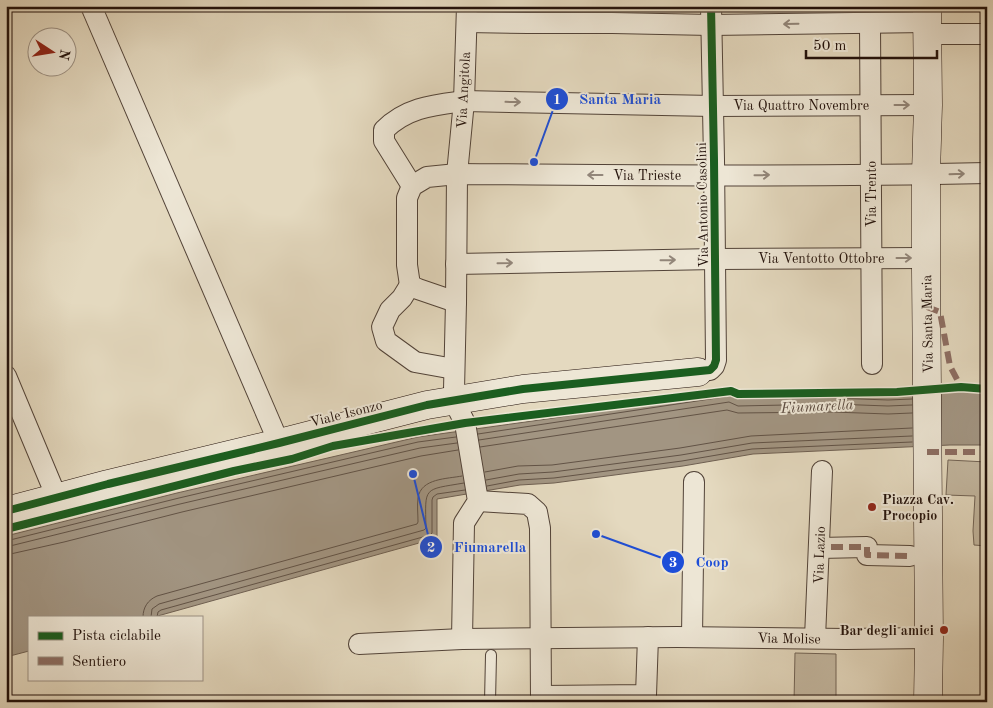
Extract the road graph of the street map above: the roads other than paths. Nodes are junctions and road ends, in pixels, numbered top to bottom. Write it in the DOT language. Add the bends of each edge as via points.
graph roads {
  1 [pos="91,6"];
  2 [pos="467,14"];
  3 [pos="528,15"];
  4 [pos="612,15"];
  5 [pos="711,16"];
  6 [pos="927,21"];
  7 [pos="870,23"];
  8 [pos="987,34"];
  9 [pos="464,101"];
  10 [pos="870,105"];
  11 [pos="928,105"];
  12 [pos="713,106"];
  13 [pos="987,173"];
  14 [pos="457,174"];
  15 [pos="870,174"];
  16 [pos="926,174"];
  17 [pos="714,176"];
  18 [pos="412,186"];
  19 [pos="871,258"];
  20 [pos="926,258"];
  21 [pos="715,259"];
  22 [pos="456,264"];
  23 [pos="410,285"];
  24 [pos="456,302"];
  25 [pos="872,364"];
  26 [pos="454,370"];
  27 [pos="698,372"];
  28 [pos="6,376"];
  29 [pos="460,412"];
  30 [pos="279,443"];
  31 [pos="822,471"];
  32 [pos="694,482"];
  33 [pos="57,498"];
  34 [pos="478,501"];
  35 [pos="6,511"];
  36 [pos="825,547"];
  37 [pos="910,556"];
  38 [pos="648,637"];
  39 [pos="692,637"];
  40 [pos="815,638"];
  41 [pos="930,638"];
  42 [pos="462,639"];
  43 [pos="542,639"];
  44 [pos="359,644"];
  45 [pos="491,647"];
  46 [pos="541,699"];
  47 [pos="490,702"];
  48 [pos="928,702"];
  1 -- 30 [label="street"];
  2 -- 3 [label="street"];
  2 -- 9 [label="street, Via Angitola"];
  3 -- 4 [label="street"];
  4 -- 5 [label="street"];
  7 -- 5 [label="street, one-way"];
  5 -- 12 [label="street, Via Antonio Casolini"];
  6 -- 7 [label="street"];
  6 -- 8 [label="street"];
  6 -- 11 [label="street, Via Santa Maria"];
  7 -- 10 [label="street, Via Trento"];
  9 -- 12 [label="street, Via Quattro Novembre, one-way"];
  9 -- 14 [label="street, Via Angitola"];
  9 -- 18 [label="street, Via Quattro Novembre" via="427,106 393,121 384,130 384,141"];
  10 -- 11 [label="street, Via Quattro Novembre, one-way"];
  10 -- 12 [label="street, Via Quattro Novembre"];
  10 -- 15 [label="street, Via Trento"];
  11 -- 16 [label="street, Via Santa Maria"];
  12 -- 17 [label="street, Via Antonio Casolini"];
  16 -- 13 [label="street, Via Trieste, one-way"];
  17 -- 14 [label="street, Via Trieste, one-way"];
  14 -- 18 [label="street, Via Trieste" via="427,177"];
  14 -- 22 [label="street, Via Angitola"];
  15 -- 16 [label="street, Via Trieste"];
  17 -- 15 [label="street, Via Trieste, one-way"];
  15 -- 19 [label="street, Via Trento"];
  16 -- 20 [label="street, Via Santa Maria"];
  17 -- 21 [label="street, Via Antonio Casolini"];
  18 -- 23 [label="street" via="407,198"];
  19 -- 20 [label="street, Via Ventotto Ottobre, one-way"];
  19 -- 21 [label="street, Via Ventotto Ottobre"];
  19 -- 25 [label="street, Via Trento"];
  20 -- 41 [label="street, Via Santa Maria"];
  22 -- 21 [label="street, Via Ventotto Ottobre, one-way"];
  21 -- 27 [label="street, Via Antonio Casolini" via="716,360 710,370"];
  22 -- 24 [label="street, Via Angitola"];
  23 -- 24 [label="street"];
  23 -- 26 [label="street" via="390,310 382,328 386,341 415,362"];
  24 -- 26 [label="street, Via Angitola"];
  26 -- 29 [label="street, Via Angitola"];
  27 -- 29 [label="street, Viale Isonzo" via="522,389"];
  28 -- 33 [label="street"];
  29 -- 30 [label="street, Viale Isonzo" via="427,405"];
  29 -- 34 [label="street, Via Angitola"];
  30 -- 33 [label="street, Viale Isonzo"];
  31 -- 36 [label="street, Via Lazio"];
  32 -- 39 [label="street"];
  33 -- 35 [label="street, Viale Isonzo"];
  34 -- 42 [label="street" via="464,523"];
  34 -- 43 [label="street" via="528,504 537,512"];
  36 -- 37 [label="street" via="867,546 867,555"];
  36 -- 40 [label="street, Via Lazio"];
  38 -- 39 [label="street, Via Molise"];
  38 -- 43 [label="street, Via Molise"];
  38 -- 46 [label="street" via="646,695"];
  39 -- 40 [label="street, Via Molise"];
  40 -- 41 [label="street, Via Molise"];
  41 -- 48 [label="street, Via Santa Maria"];
  42 -- 44 [label="street, Via Molise"];
  42 -- 45 [label="street, Via Molise"];
  43 -- 45 [label="street, Via Molise"];
  43 -- 46 [label="street"];
  45 -- 47 [label="lane"];
}
